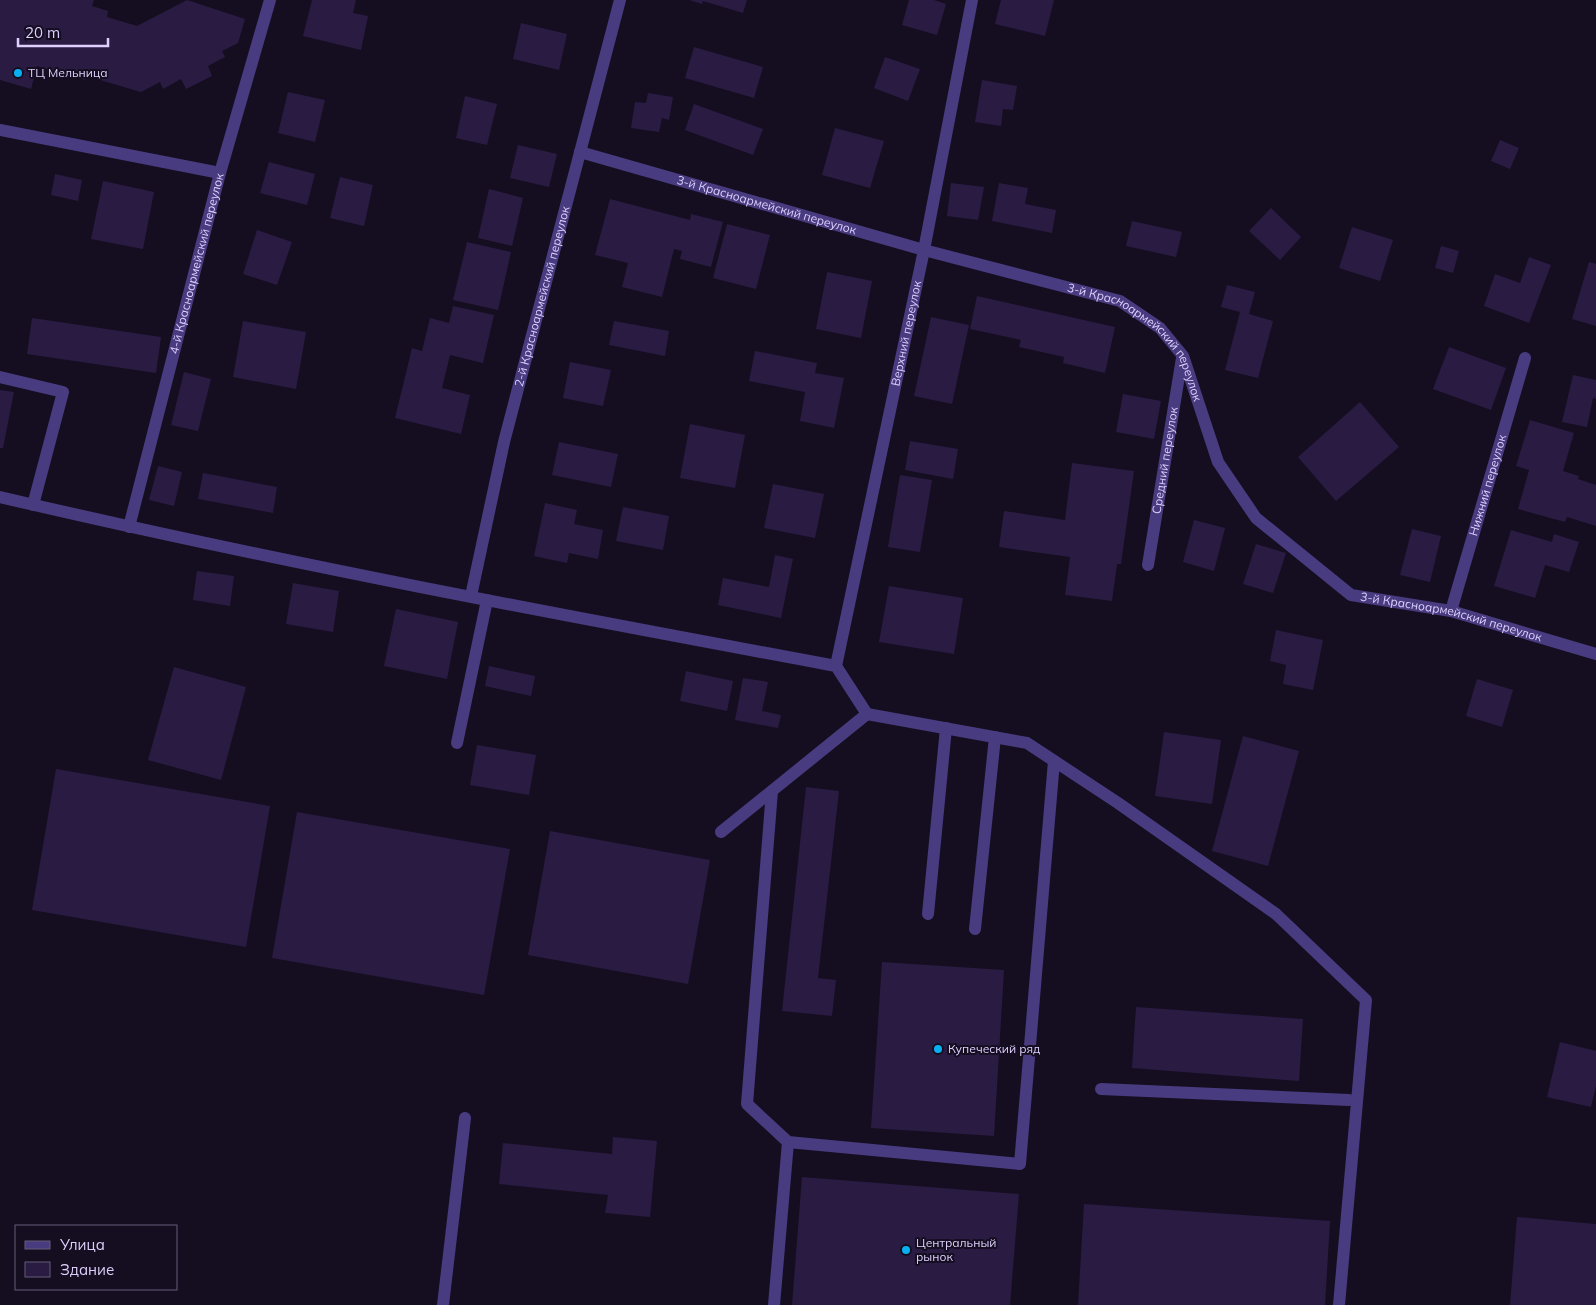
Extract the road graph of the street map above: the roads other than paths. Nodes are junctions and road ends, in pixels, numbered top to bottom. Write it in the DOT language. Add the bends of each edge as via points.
graph roads {
  1 [pos="270,0"];
  2 [pos="620,0"];
  3 [pos="972,0"];
  4 [pos="0,130"];
  5 [pos="580,152"];
  6 [pos="220,173"];
  7 [pos="924,250"];
  8 [pos="1183,356"];
  9 [pos="1525,358"];
  10 [pos="0,377"];
  11 [pos="0,497"];
  12 [pos="34,505"];
  13 [pos="130,527"];
  14 [pos="1148,565"];
  15 [pos="471,596"];
  16 [pos="487,600"];
  17 [pos="1451,611"];
  18 [pos="1596,654"];
  19 [pos="836,666"];
  20 [pos="867,714"];
  21 [pos="946,728"];
  22 [pos="995,737"];
  23 [pos="457,743"];
  24 [pos="1054,761"];
  25 [pos="772,791"];
  26 [pos="722,832"];
  27 [pos="928,914"];
  28 [pos="975,929"];
  29 [pos="1101,1089"];
  30 [pos="1349,1100"];
  31 [pos="465,1118"];
  32 [pos="788,1142"];
  33 [pos="443,1305"];
  34 [pos="774,1305"];
  35 [pos="1338,1305"];
  1 -- 6 [label="street, 4-й Красноармейский переулок"];
  2 -- 5 [label="street, 2-й Красноармейский переулок"];
  3 -- 7 [label="street, Верхний переулок"];
  4 -- 6 [label="street"];
  5 -- 7 [label="street, 3-й Красноармейский переулок"];
  5 -- 15 [label="street, 2-й Красноармейский переулок" via="504,442"];
  6 -- 13 [label="street, 4-й Красноармейский переулок"];
  7 -- 8 [label="street, 3-й Красноармейский переулок" via="1120,301 1160,328"];
  7 -- 19 [label="street, Верхний переулок"];
  8 -- 14 [label="street, Средний переулок"];
  8 -- 17 [label="street, 3-й Красноармейский переулок" via="1218,462 1256,518 1351,595"];
  9 -- 17 [label="street, Нижний переулок"];
  10 -- 12 [label="street" via="63,392"];
  11 -- 12 [label="street"];
  12 -- 13 [label="street"];
  13 -- 15 [label="street"];
  15 -- 16 [label="street"];
  16 -- 19 [label="street"];
  16 -- 23 [label="street"];
  17 -- 18 [label="street, 3-й Красноармейский переулок"];
  19 -- 20 [label="street"];
  20 -- 21 [label="street"];
  20 -- 25 [label="street"];
  21 -- 22 [label="street"];
  21 -- 27 [label="street"];
  22 -- 24 [label="street" via="1027,743"];
  22 -- 28 [label="street"];
  24 -- 32 [label="street" via="1020,1164"];
  24 -- 35 [label="street" via="1276,914 1366,1000"];
  25 -- 26 [label="street"];
  25 -- 32 [label="street" via="747,1104"];
  29 -- 30 [label="street"];
  31 -- 33 [label="street"];
  32 -- 34 [label="street"];
}
